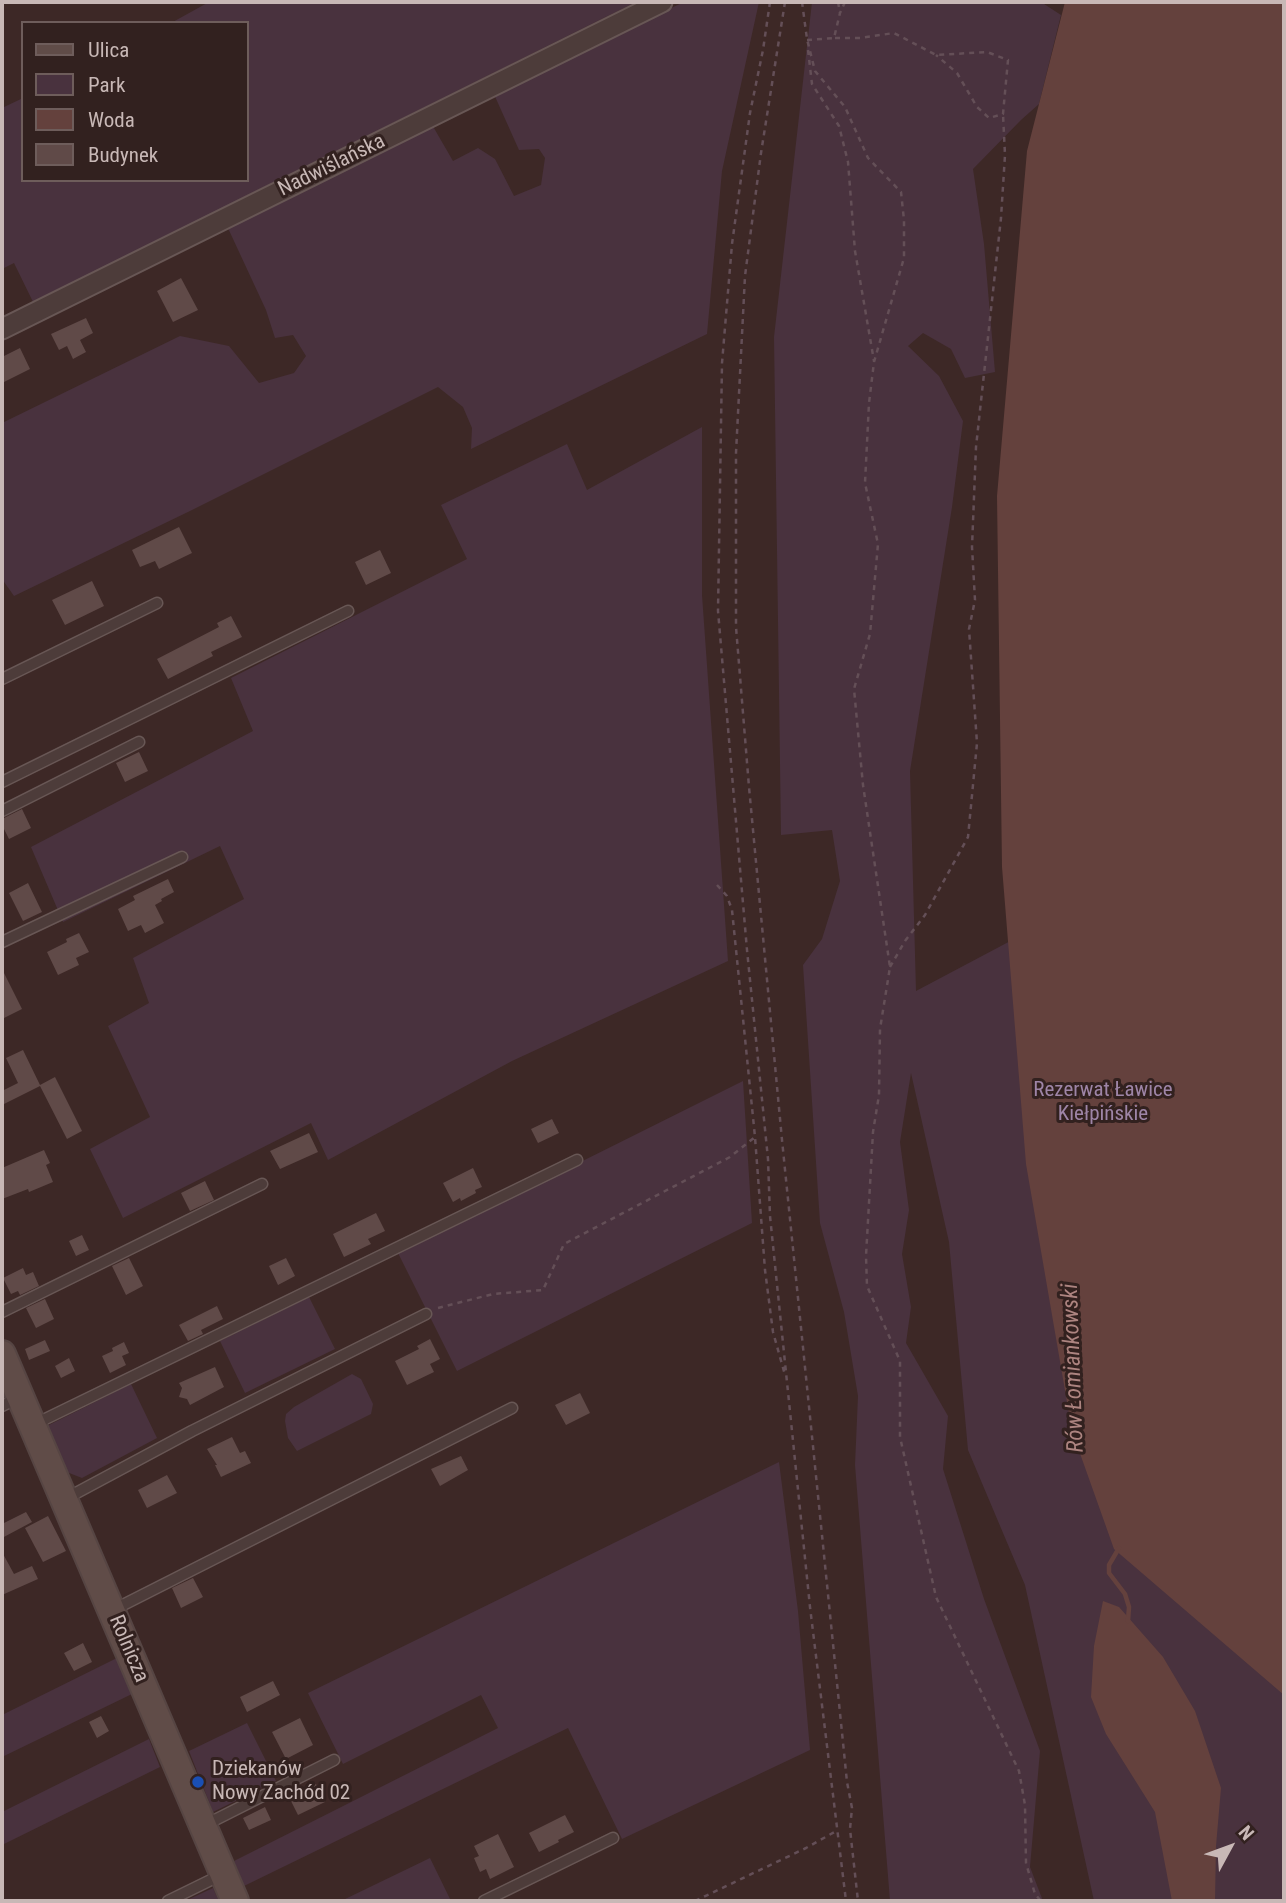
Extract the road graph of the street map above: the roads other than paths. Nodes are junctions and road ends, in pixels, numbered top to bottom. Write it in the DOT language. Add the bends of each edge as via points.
graph roads {
  1 [pos="662,2"];
  2 [pos="2,330"];
  3 [pos="157,603"];
  4 [pos="348,611"];
  5 [pos="2,679"];
  6 [pos="139,742"];
  7 [pos="2,782"];
  8 [pos="2,811"];
  9 [pos="181,858"];
  10 [pos="2,942"];
  11 [pos="577,1160"];
  12 [pos="262,1184"];
  13 [pos="2,1312"];
  14 [pos="426,1314"];
  15 [pos="2,1354"];
  16 [pos="11,1402"];
  17 [pos="512,1408"];
  18 [pos="33,1425"];
  19 [pos="65,1499"];
  20 [pos="112,1611"];
  21 [pos="334,1760"];
  22 [pos="203,1826"];
  23 [pos="612,1838"];
  24 [pos="223,1874"];
  25 [pos="168,1901"];
  26 [pos="235,1901"];
  27 [pos="484,1901"];
  1 -- 2 [label="street, Nadwiślańska"];
  3 -- 5 [label="lane"];
  4 -- 7 [label="lane"];
  6 -- 8 [label="lane"];
  9 -- 10 [label="lane"];
  11 -- 18 [label="lane"];
  12 -- 13 [label="lane"];
  14 -- 19 [label="lane"];
  15 -- 16 [label="street, Rolnicza"];
  16 -- 18 [label="street, Rolnicza"];
  17 -- 20 [label="lane"];
  18 -- 19 [label="street, Rolnicza"];
  19 -- 20 [label="street, Rolnicza"];
  20 -- 22 [label="street, Rolnicza"];
  21 -- 22 [label="lane"];
  22 -- 24 [label="street, Rolnicza"];
  23 -- 27 [label="lane"];
  24 -- 25 [label="lane"];
  24 -- 26 [label="street, Rolnicza"];
}
